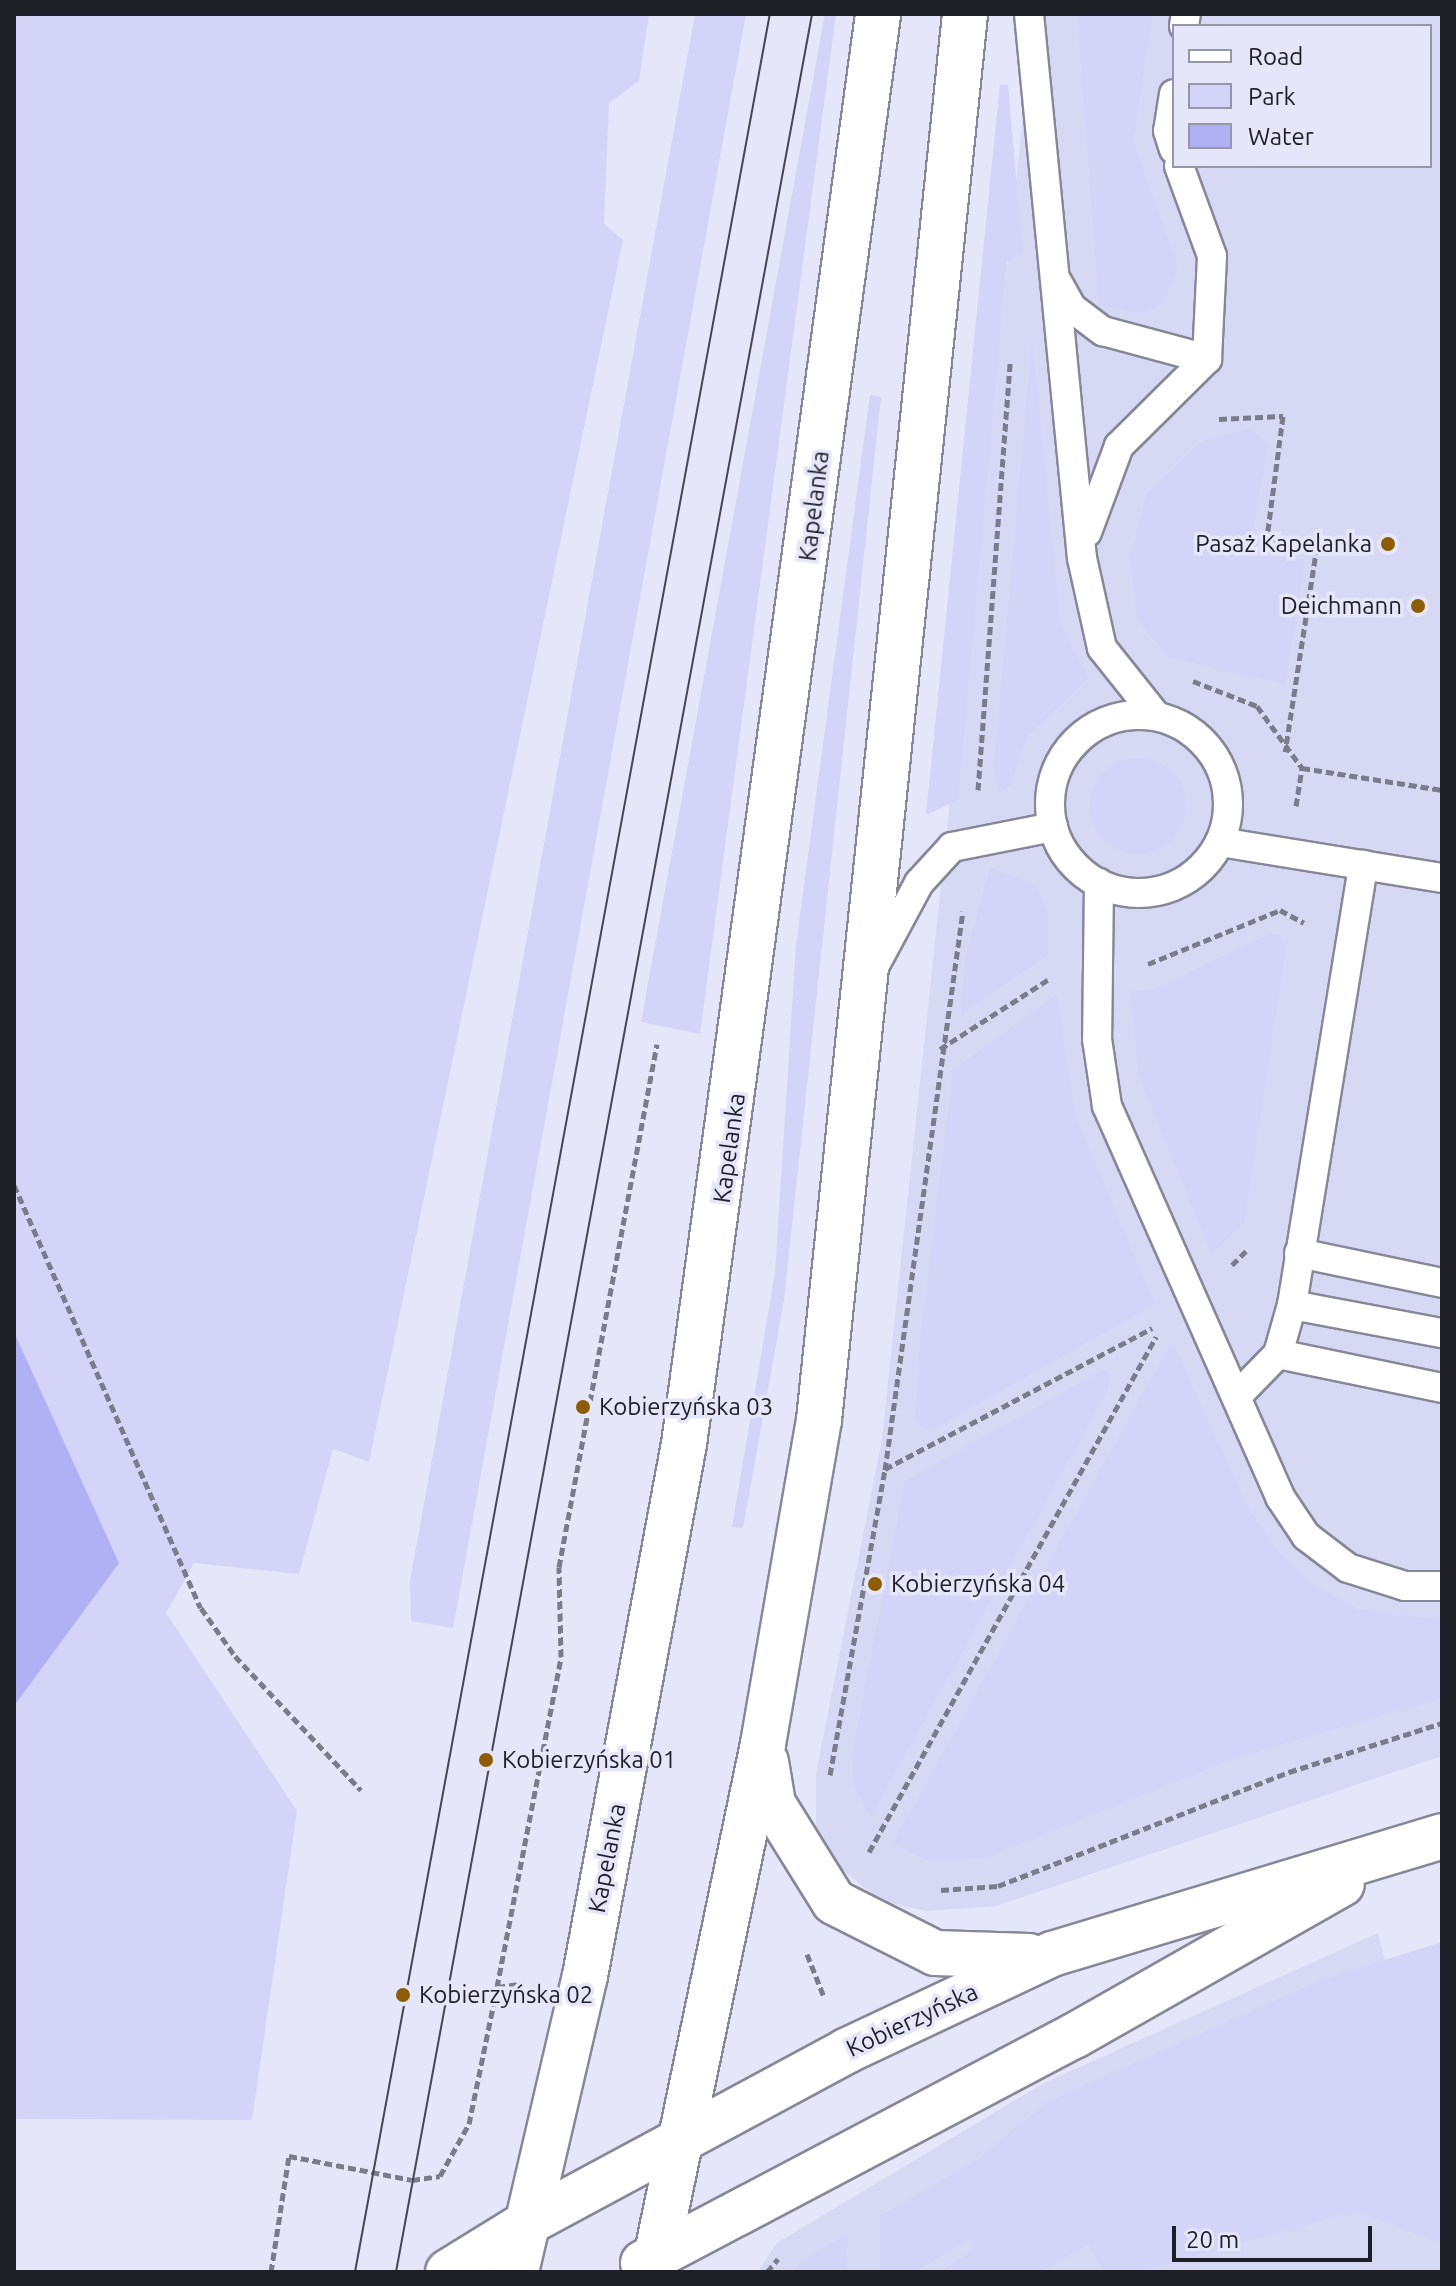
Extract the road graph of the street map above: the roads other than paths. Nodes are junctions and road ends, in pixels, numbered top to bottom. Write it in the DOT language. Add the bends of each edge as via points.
graph roads {
  1 [pos="878,14"];
  2 [pos="965,14"];
  3 [pos="1029,14"];
  4 [pos="1180,168"];
  5 [pos="1056,280"];
  6 [pos="1207,359"];
  7 [pos="1082,558"];
  8 [pos="1156,716"];
  9 [pos="1053,827"];
  10 [pos="1220,842"];
  11 [pos="1363,865"];
  12 [pos="1442,878"];
  13 [pos="1099,883"];
  14 [pos="862,1001"];
  15 [pos="1299,1253"];
  16 [pos="1442,1283"];
  17 [pos="1292,1305"];
  18 [pos="1442,1333"];
  19 [pos="1278,1354"];
  20 [pos="1442,1388"];
  21 [pos="1237,1396"];
  22 [pos="1442,1586"];
  23 [pos="763,1744"];
  24 [pos="1426,1841"];
  25 [pos="1052,1954"];
  26 [pos="687,2136"];
  27 [pos="529,2222"];
  28 [pos="646,2266"];
  29 [pos="448,2272"];
  30 [pos="516,2272"];
  1 -- 27 [label="main road, Kapelanka" via="684,1444 585,1976"];
  2 -- 14 [label="main road"];
  3 -- 5 [label="lane"];
  4 -- 6 [label="lane" via="1212,256"];
  5 -- 6 [label="lane" via="1072,308 1103,331"];
  5 -- 7 [label="lane"];
  6 -- 7 [label="lane" via="1119,446 1096,495"];
  7 -- 8 [label="lane" via="1102,648"];
  8 -- 9 [label="lane" via="1097,724 1073,743 1050,796"];
  8 -- 10 [label="lane" via="1192,733 1219,763 1228,789"];
  9 -- 13 [label="lane" via="1078,869"];
  9 -- 14 [label="lane" via="974,838 936,862 891,932"];
  10 -- 11 [label="lane"];
  10 -- 13 [label="lane" via="1207,862 1168,888 1121,891"];
  11 -- 12 [label="lane"];
  11 -- 15 [label="lane"];
  13 -- 21 [label="lane" via="1097,1039 1107,1106"];
  14 -- 23 [label="main road" via="819,1420"];
  15 -- 16 [label="lane"];
  15 -- 17 [label="lane"];
  17 -- 18 [label="lane"];
  17 -- 19 [label="lane"];
  19 -- 20 [label="lane"];
  19 -- 21 [label="lane"];
  21 -- 22 [label="lane" via="1280,1497 1325,1554 1374,1580"];
  23 -- 25 [label="main road" via="773,1804 834,1902 935,1953 977,1960"];
  23 -- 26 [label="main road"];
  24 -- 25 [label="main road, Kobierzyńska"];
  24 -- 28 [label="main road, Kobierzyńska"];
  25 -- 26 [label="main road, Kobierzyńska"];
  26 -- 27 [label="main road, Kobierzyńska"];
  26 -- 28 [label="main road"];
  27 -- 29 [label="main road, Kobierzyńska"];
  27 -- 30 [label="main road, Kapelanka"];
}
